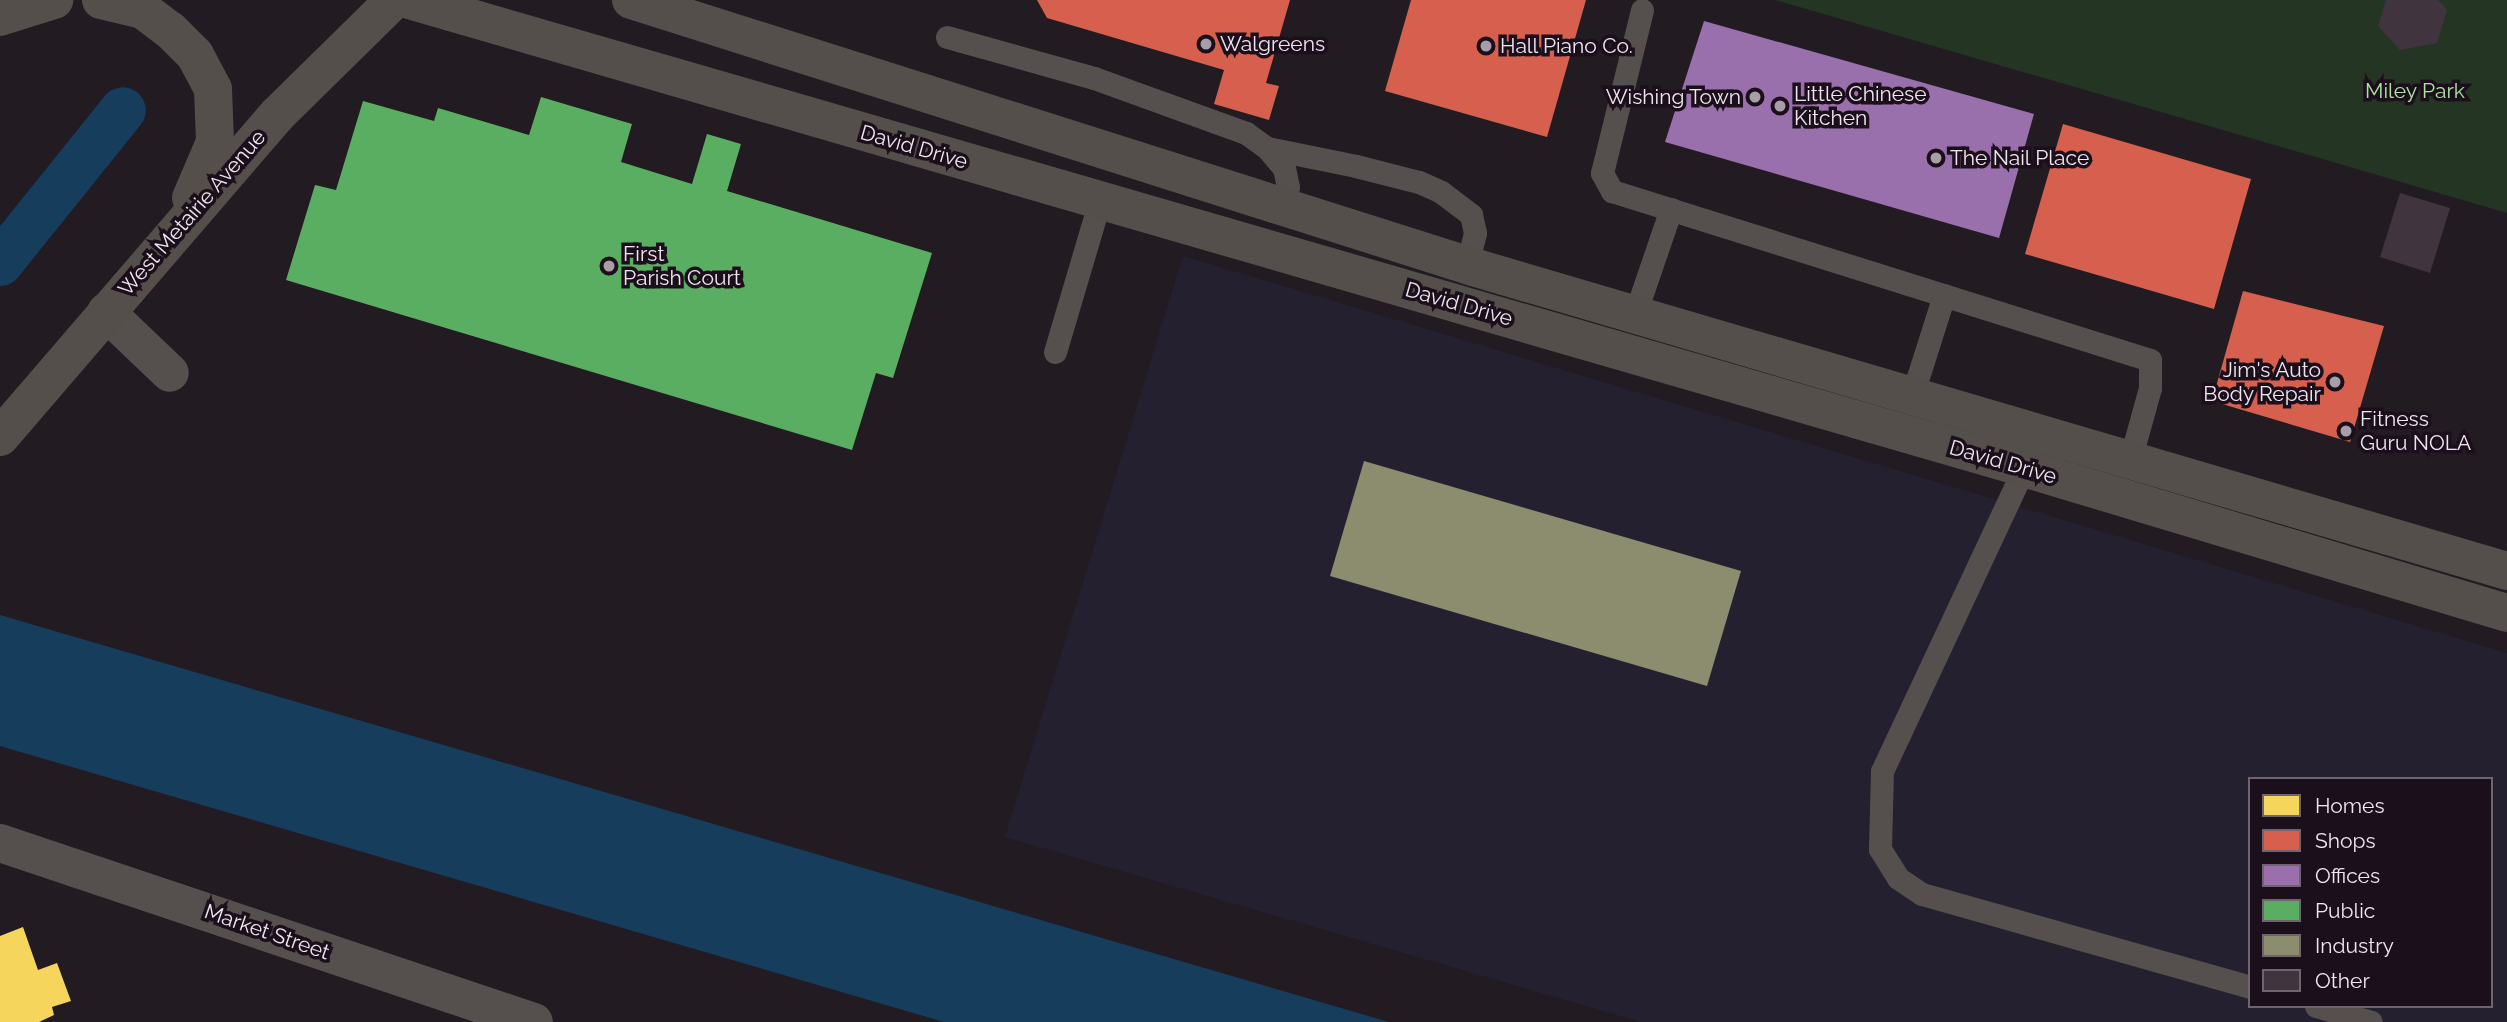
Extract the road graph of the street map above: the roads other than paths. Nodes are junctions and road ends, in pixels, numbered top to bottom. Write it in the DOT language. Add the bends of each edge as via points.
graph roads {
  1 [pos="54,0"];
  2 [pos="101,0"];
  3 [pos="394,0"];
  4 [pos="409,0"];
  5 [pos="631,0"];
  6 [pos="1642,10"];
  7 [pos="0,18"];
  8 [pos="947,37"];
  9 [pos="1267,148"];
  10 [pos="1114,153"];
  11 [pos="1100,200"];
  12 [pos="1281,206"];
  13 [pos="1671,209"];
  14 [pos="178,229"];
  15 [pos="1467,265"];
  16 [pos="1944,295"];
  17 [pos="106,312"];
  18 [pos="1635,314"];
  19 [pos="1055,352"];
  20 [pos="170,373"];
  21 [pos="1912,396"];
  22 [pos="0,437"];
  23 [pos="2130,460"];
  24 [pos="2024,468"];
  25 [pos="2507,571"];
  26 [pos="2507,613"];
  27 [pos="0,843"];
  28 [pos="2248,986"];
  29 [pos="2323,1008"];
  30 [pos="490,1015"];
  31 [pos="534,1022"];
  32 [pos="2371,1022"];
  1 -- 7 [label="main road"];
  2 -- 14 [label="main road" via="143,10 170,30 195,55 213,89 215,142"];
  3 -- 14 [label="main road, West Metairie Avenue" via="277,115"];
  4 -- 11 [label="main road, David Drive"];
  5 -- 10 [label="main road, David Drive"];
  6 -- 13 [label="lane" via="1602,173 1612,191"];
  8 -- 9 [label="lane" via="1106,83 1230,126"];
  9 -- 12 [label="lane" via="1284,168 1288,187"];
  9 -- 15 [label="lane" via="1356,166 1441,192 1471,215 1475,233"];
  10 -- 11 [label="main road"];
  10 -- 12 [label="main road, David Drive"];
  11 -- 19 [label="lane"];
  11 -- 24 [label="main road, David Drive"];
  12 -- 15 [label="main road, David Drive"];
  13 -- 16 [label="lane"];
  13 -- 18 [label="lane"];
  14 -- 17 [label="main road, West Metairie Avenue"];
  15 -- 18 [label="main road, David Drive"];
  16 -- 21 [label="lane"];
  16 -- 23 [label="lane" via="2150,360 2150,388"];
  17 -- 20 [label="street"];
  17 -- 22 [label="main road, West Metairie Avenue"];
  18 -- 21 [label="main road, David Drive"];
  21 -- 23 [label="main road, David Drive"];
  23 -- 25 [label="main road, David Drive"];
  24 -- 26 [label="main road, David Drive"];
  24 -- 28 [label="lane" via="1882,771 1880,849 1898,878 1922,894"];
  27 -- 30 [label="street, Market Street"];
  29 -- 32 [label="lane"];
  30 -- 31 [label="street, Market Street"];
}
